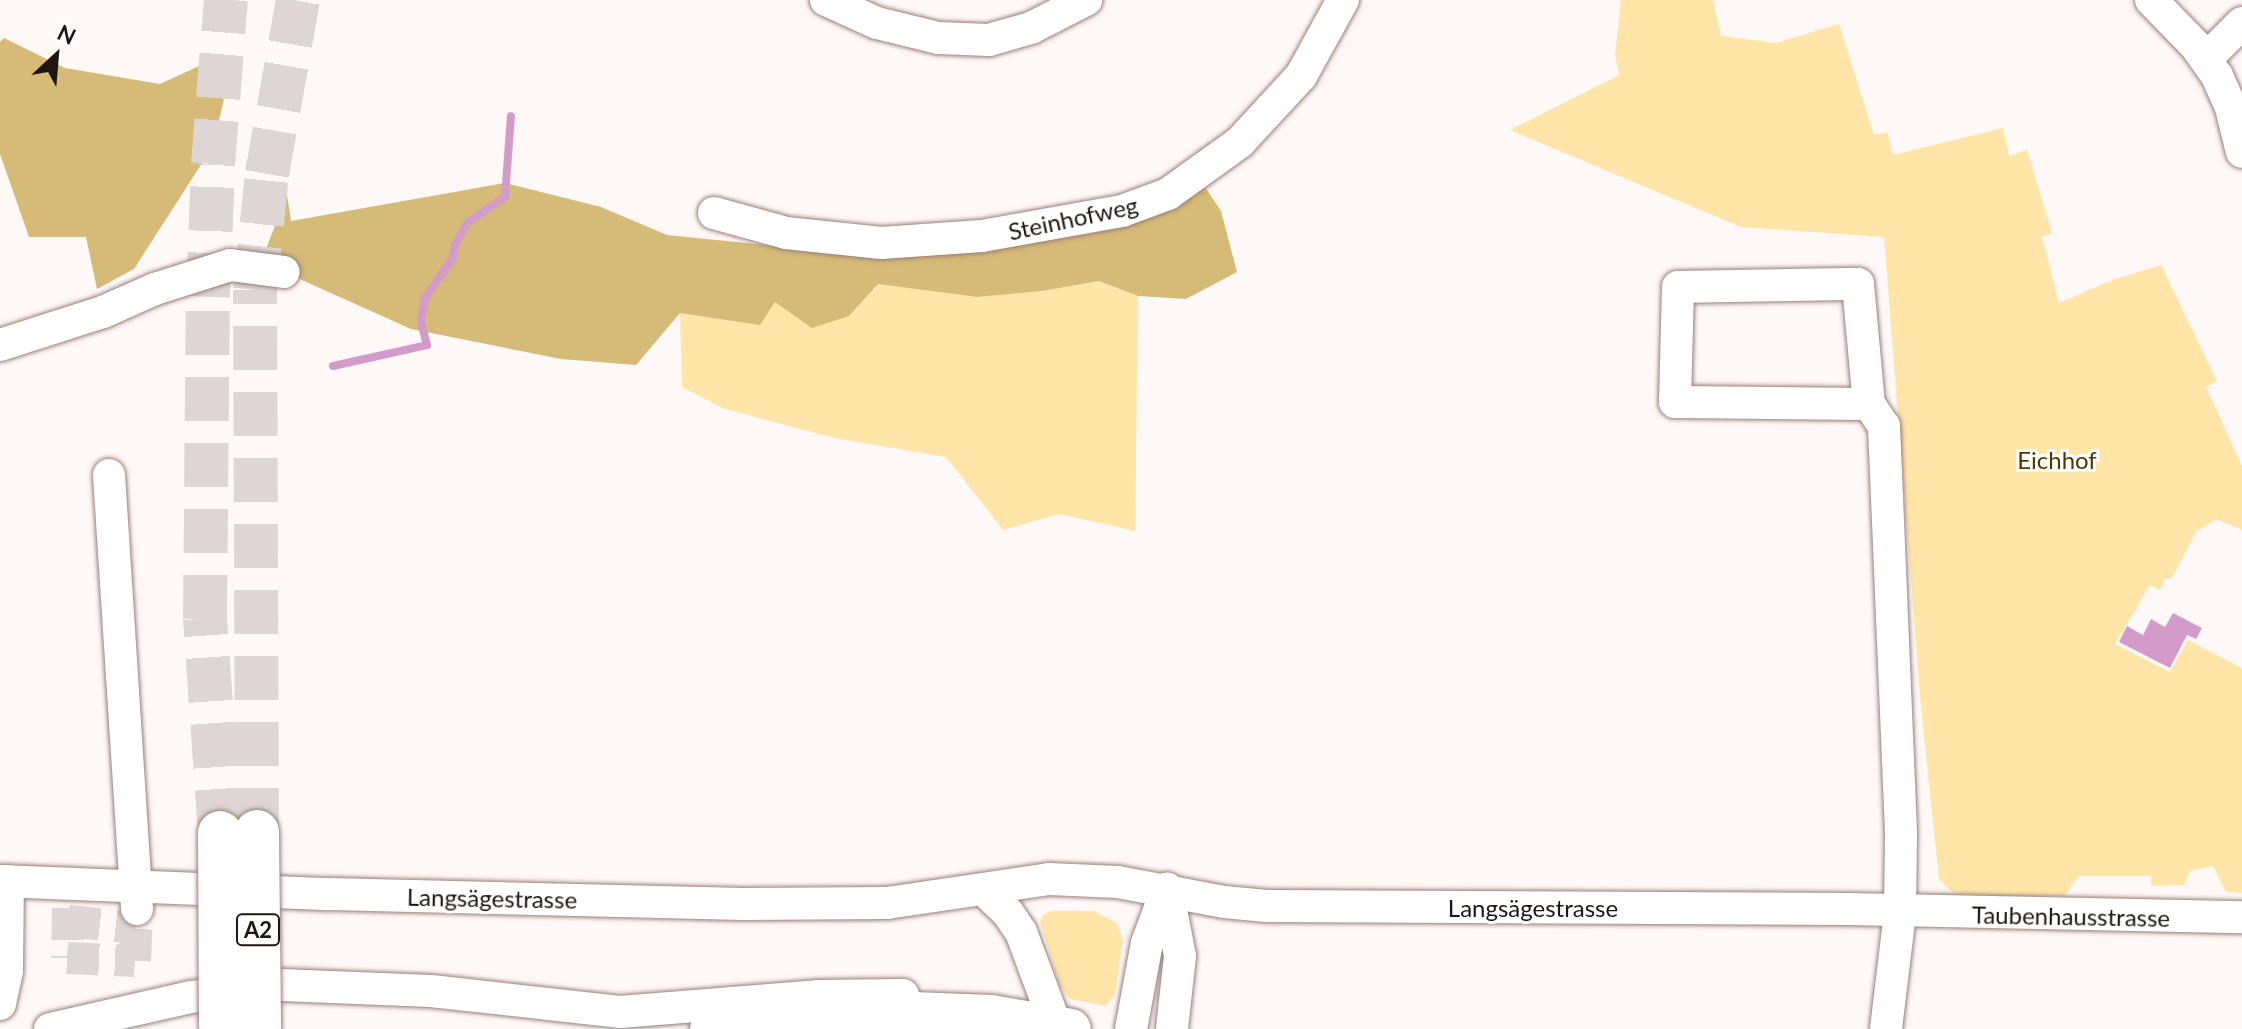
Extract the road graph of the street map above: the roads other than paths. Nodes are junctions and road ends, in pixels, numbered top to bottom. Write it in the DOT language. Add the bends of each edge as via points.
graph roads {
  1 [pos="826,0"];
  2 [pos="1086,0"];
  3 [pos="1343,0"];
  4 [pos="2151,0"];
  5 [pos="2242,23"];
  6 [pos="2206,59"];
  7 [pos="2242,152"];
  8 [pos="714,213"];
  9 [pos="284,272"];
  10 [pos="0,345"];
  11 [pos="1869,404"];
  12 [pos="109,475"];
  13 [pos="238,832"];
  14 [pos="4,881"];
  15 [pos="983,889"];
  16 [pos="1167,889"];
  17 [pos="136,898"];
  18 [pos="1900,913"];
  19 [pos="2242,917"];
  20 [pos="0,1004"];
  21 [pos="991,1015"];
  22 [pos="240,1027"];
  23 [pos="1063,1027"];
  24 [pos="50,1029"];
  25 [pos="710,1029"];
  26 [pos="1131,1029"];
  27 [pos="1172,1029"];
  28 [pos="1886,1029"];
  1 -- 2 [label="street" via="877,23 938,38 989,40 1031,28"];
  3 -- 8 [label="street, Steinhofweg" via="1301,76 1240,142 1168,194 1122,211 982,236 881,243 786,233"];
  4 -- 6 [label="street"];
  5 -- 6 [label="street"];
  6 -- 7 [label="street" via="2225,89"];
  9 -- 10 [label="street" via="230,265"];
  11 -- 11 [label="street" via="1675,402 1678,287 1858,284"];
  11 -- 18 [label="street" via="1884,426"];
  12 -- 17 [label="street"];
  13 -- 22 [label="highway, A2, bridge"];
  14 -- 17 [label="street, Langsägestrasse" via="68,896"];
  14 -- 20 [label="street" via="7,971"];
  15 -- 16 [label="street, Langsägestrasse" via="1049,879"];
  15 -- 17 [label="street, Langsägestrasse" via="906,901 743,904 330,894"];
  15 -- 23 [label="street" via="1021,932"];
  16 -- 18 [label="street, Langsägestrasse" via="1267,906"];
  16 -- 26 [label="street" via="1147,943"];
  16 -- 27 [label="street" via="1180,956"];
  18 -- 19 [label="street, Taubenhausstrasse"];
  18 -- 28 [label="street"];
  21 -- 23 [label="main road"];
  21 -- 24 [label="street" via="930,997 895,995 620,1012 431,991 282,985 191,997"];
  21 -- 25 [label="main road" via="913,1012"];
}
